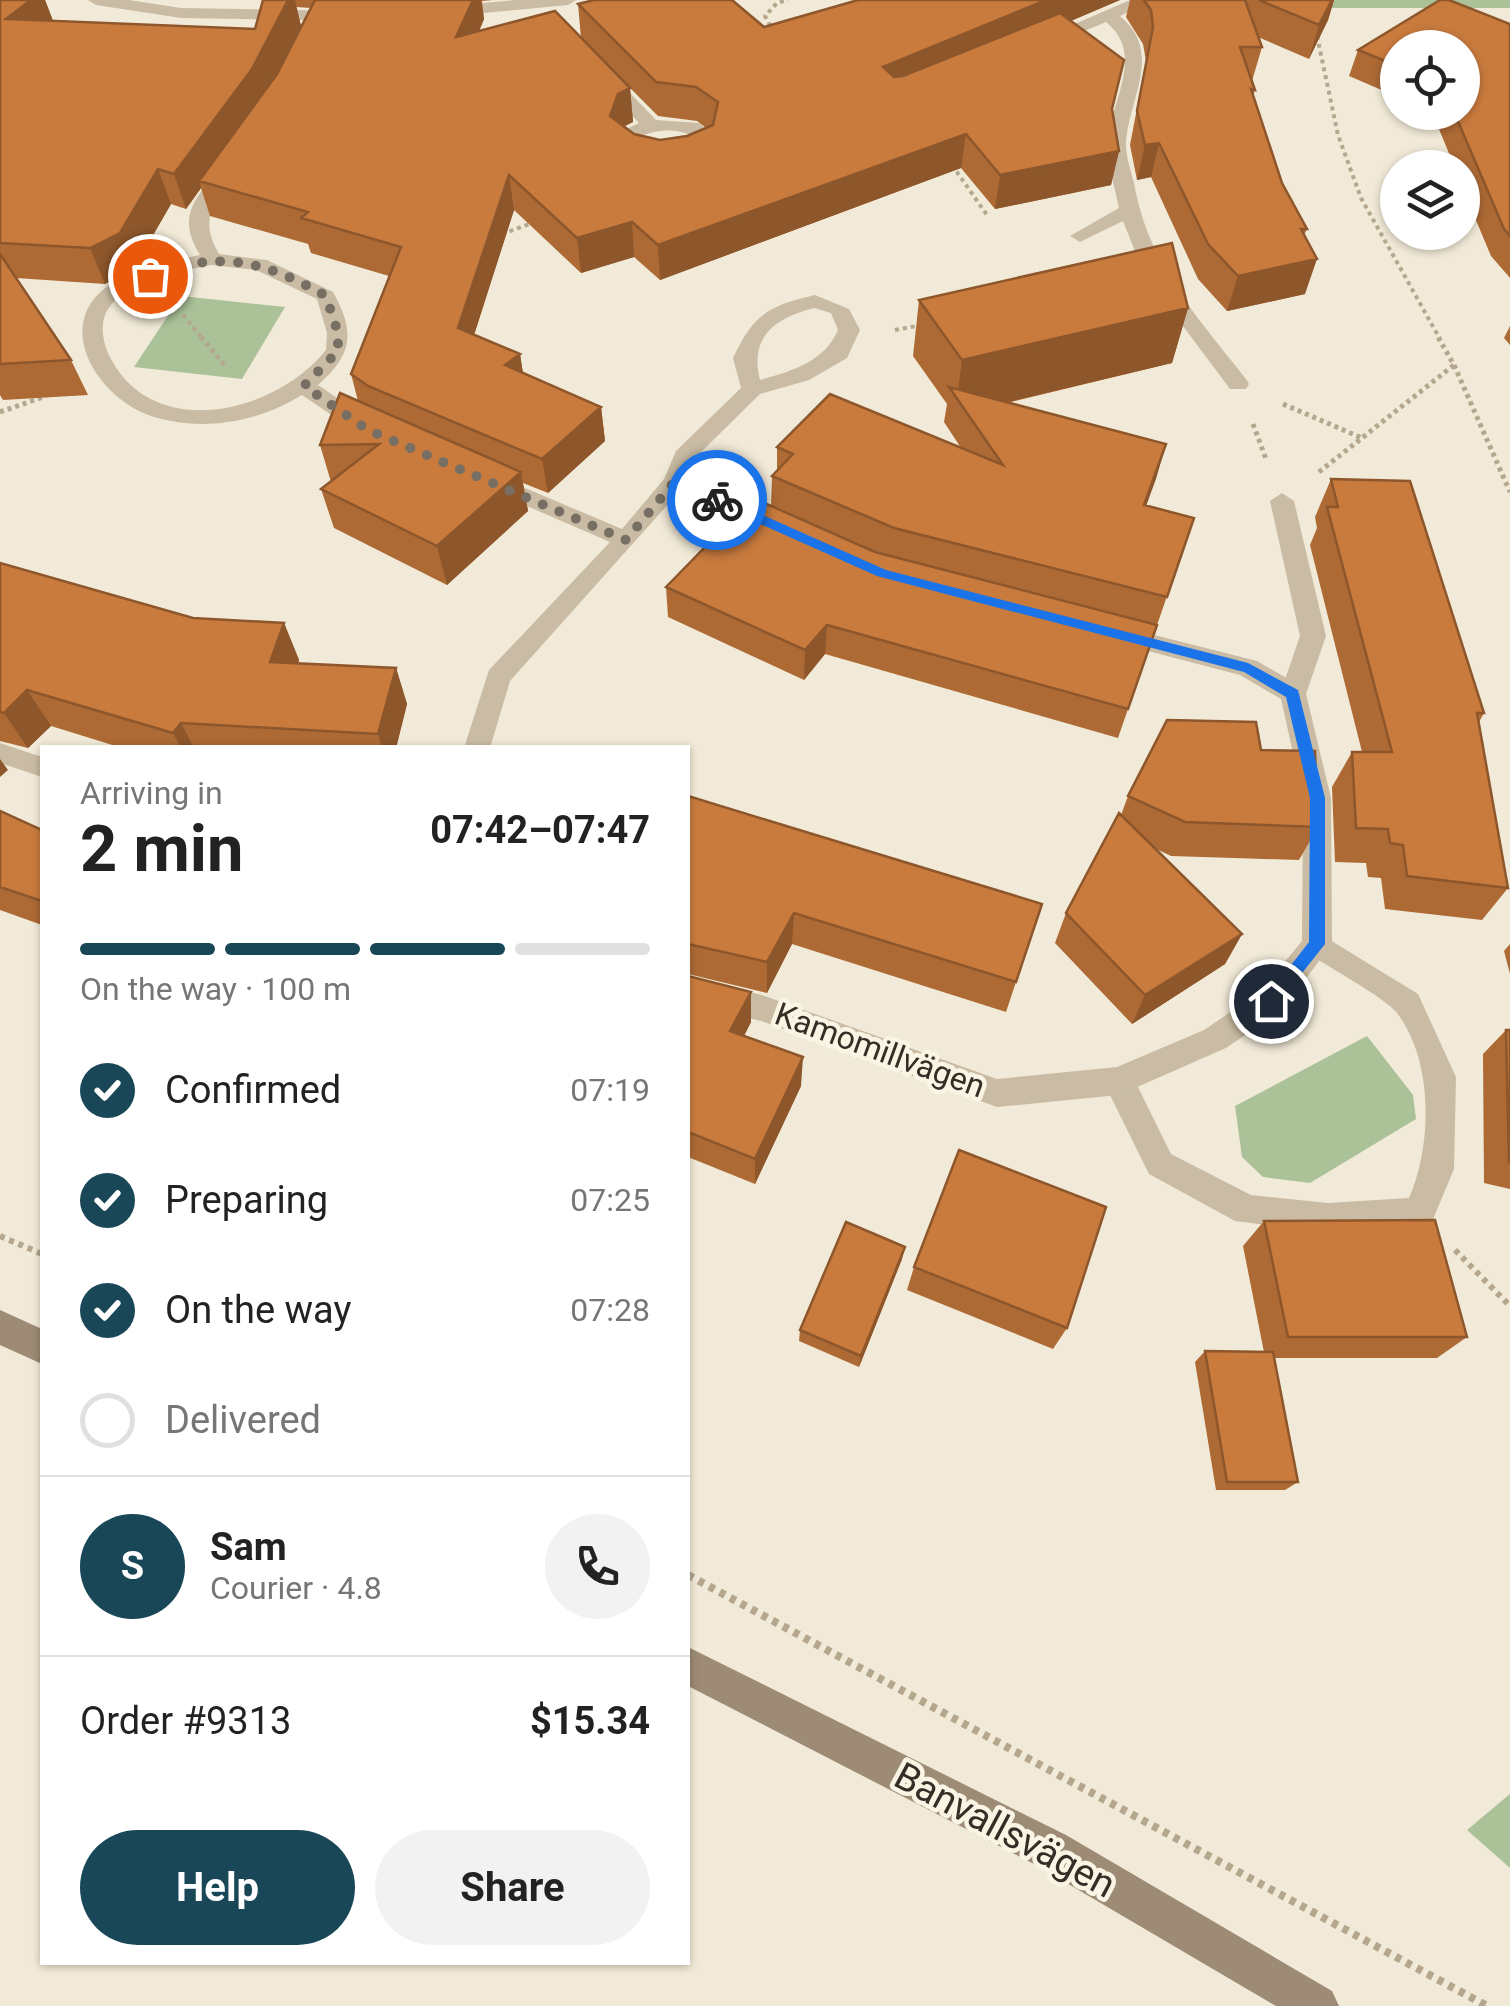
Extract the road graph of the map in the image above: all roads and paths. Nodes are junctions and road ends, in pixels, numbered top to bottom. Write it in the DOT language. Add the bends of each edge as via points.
graph roads {
  1 [pos="96,0"];
  2 [pos="568,0"];
  3 [pos="788,0"];
  4 [pos="1146,0"];
  5 [pos="422,13"];
  6 [pos="1107,14"];
  7 [pos="371,15"];
  8 [pos="1317,34"];
  9 [pos="776,35"];
  10 [pos="1020,51"];
  11 [pos="587,58"];
  12 [pos="651,125"];
  13 [pos="239,154"];
  14 [pos="944,155"];
  15 [pos="1129,210"];
  16 [pos="987,215"];
  17 [pos="1080,236"];
  18 [pos="212,259"];
  19 [pos="150,276"];
  20 [pos="924,324"];
  21 [pos="839,353"];
  22 [pos="1454,365"];
  23 [pos="1238,384"];
  24 [pos="304,386"];
  25 [pos="752,388"];
  26 [pos="259,406"];
  27 [pos="385,437"];
  28 [pos="1362,438"];
  29 [pos="471,474"];
  30 [pos="675,481"];
  31 [pos="1510,492"];
  32 [pos="1282,502"];
  33 [pos="796,535"];
  34 [pos="626,540"];
  35 [pos="1094,628"];
  36 [pos="1293,694"];
  37 [pos="478,745"];
  38 [pos="0,753"];
  39 [pos="40,767"];
  40 [pos="1317,944"];
  41 [pos="690,990"];
  42 [pos="1119,1081"];
  43 [pos="1418,1213"];
  44 [pos="0,1236"];
  45 [pos="40,1253"];
  46 [pos="1510,1306"];
  47 [pos="0,1327"];
  48 [pos="40,1346"];
  49 [pos="690,1576"];
  50 [pos="690,1667"];
  51 [pos="1317,2006"];
  52 [pos="1487,2006"];
  1 -- 7 [label="street" via="316,24"];
  2 -- 5 [label="street" via="542,12"];
  3 -- 9 [label="path" via="764,16"];
  4 -- 6 [label="street"];
  6 -- 10 [label="street" via="1063,41"];
  6 -- 15 [label="street" via="1123,27 1133,52 1134,78 1122,85 1117,144"];
  8 -- 22 [label="path" via="1338,136 1361,198"];
  11 -- 12 [label="street"];
  12 -- 12 [label="street" via="693,128 707,138 705,152 669,166 638,161 625,148 632,134"];
  13 -- 18 [label="street" via="194,217 196,236"];
  14 -- 16 [label="path"];
  15 -- 17 [label="street"];
  15 -- 23 [label="street" via="1154,274"];
  18 -- 19 [label="street"];
  18 -- 24 [label="street" via="260,264 326,296 338,351"];
  19 -- 26 [label="path"];
  19 -- 26 [label="street" via="124,285 99,306 90,333 119,388 134,404 166,416 210,418"];
  20 -- 21 [label="path" via="867,337"];
  21 -- 25 [label="street" via="801,375"];
  21 -- 25 [label="street" via="849,330 839,309 815,301 784,309 758,328 744,358"];
  22 -- 28 [label="path"];
  22 -- 31 [label="path"];
  23 -- 28 [label="path"];
  23 -- 32 [label="path"];
  24 -- 26 [label="street"];
  24 -- 27 [label="street"];
  25 -- 30 [label="street" via="684,456"];
  28 -- 32 [label="path"];
  29 -- 34 [label="street"];
  30 -- 33 [label="street"];
  30 -- 34 [label="street"];
  32 -- 36 [label="street" via="1313,636"];
  34 -- 37 [label="street" via="498,677"];
  35 -- 36 [label="street" via="1248,668"];
  36 -- 40 [label="street" via="1317,798"];
  38 -- 39 [label="street"];
  40 -- 42 [label="street, Kamomillvägen" via="1271,1001 1229,1030"];
  40 -- 43 [label="street" via="1407,1003 1441,1078 1438,1170"];
  41 -- 42 [label="street, Kamomillvägen" via="762,1008 997,1093"];
  42 -- 43 [label="street" via="1160,1164 1247,1210 1328,1218"];
  43 -- 46 [label="path"];
  44 -- 45 [label="path"];
  47 -- 48 [label="street"];
  49 -- 52 [label="path"];
  50 -- 51 [label="street, Banvallsvägen" via="1050,1850"];
}
